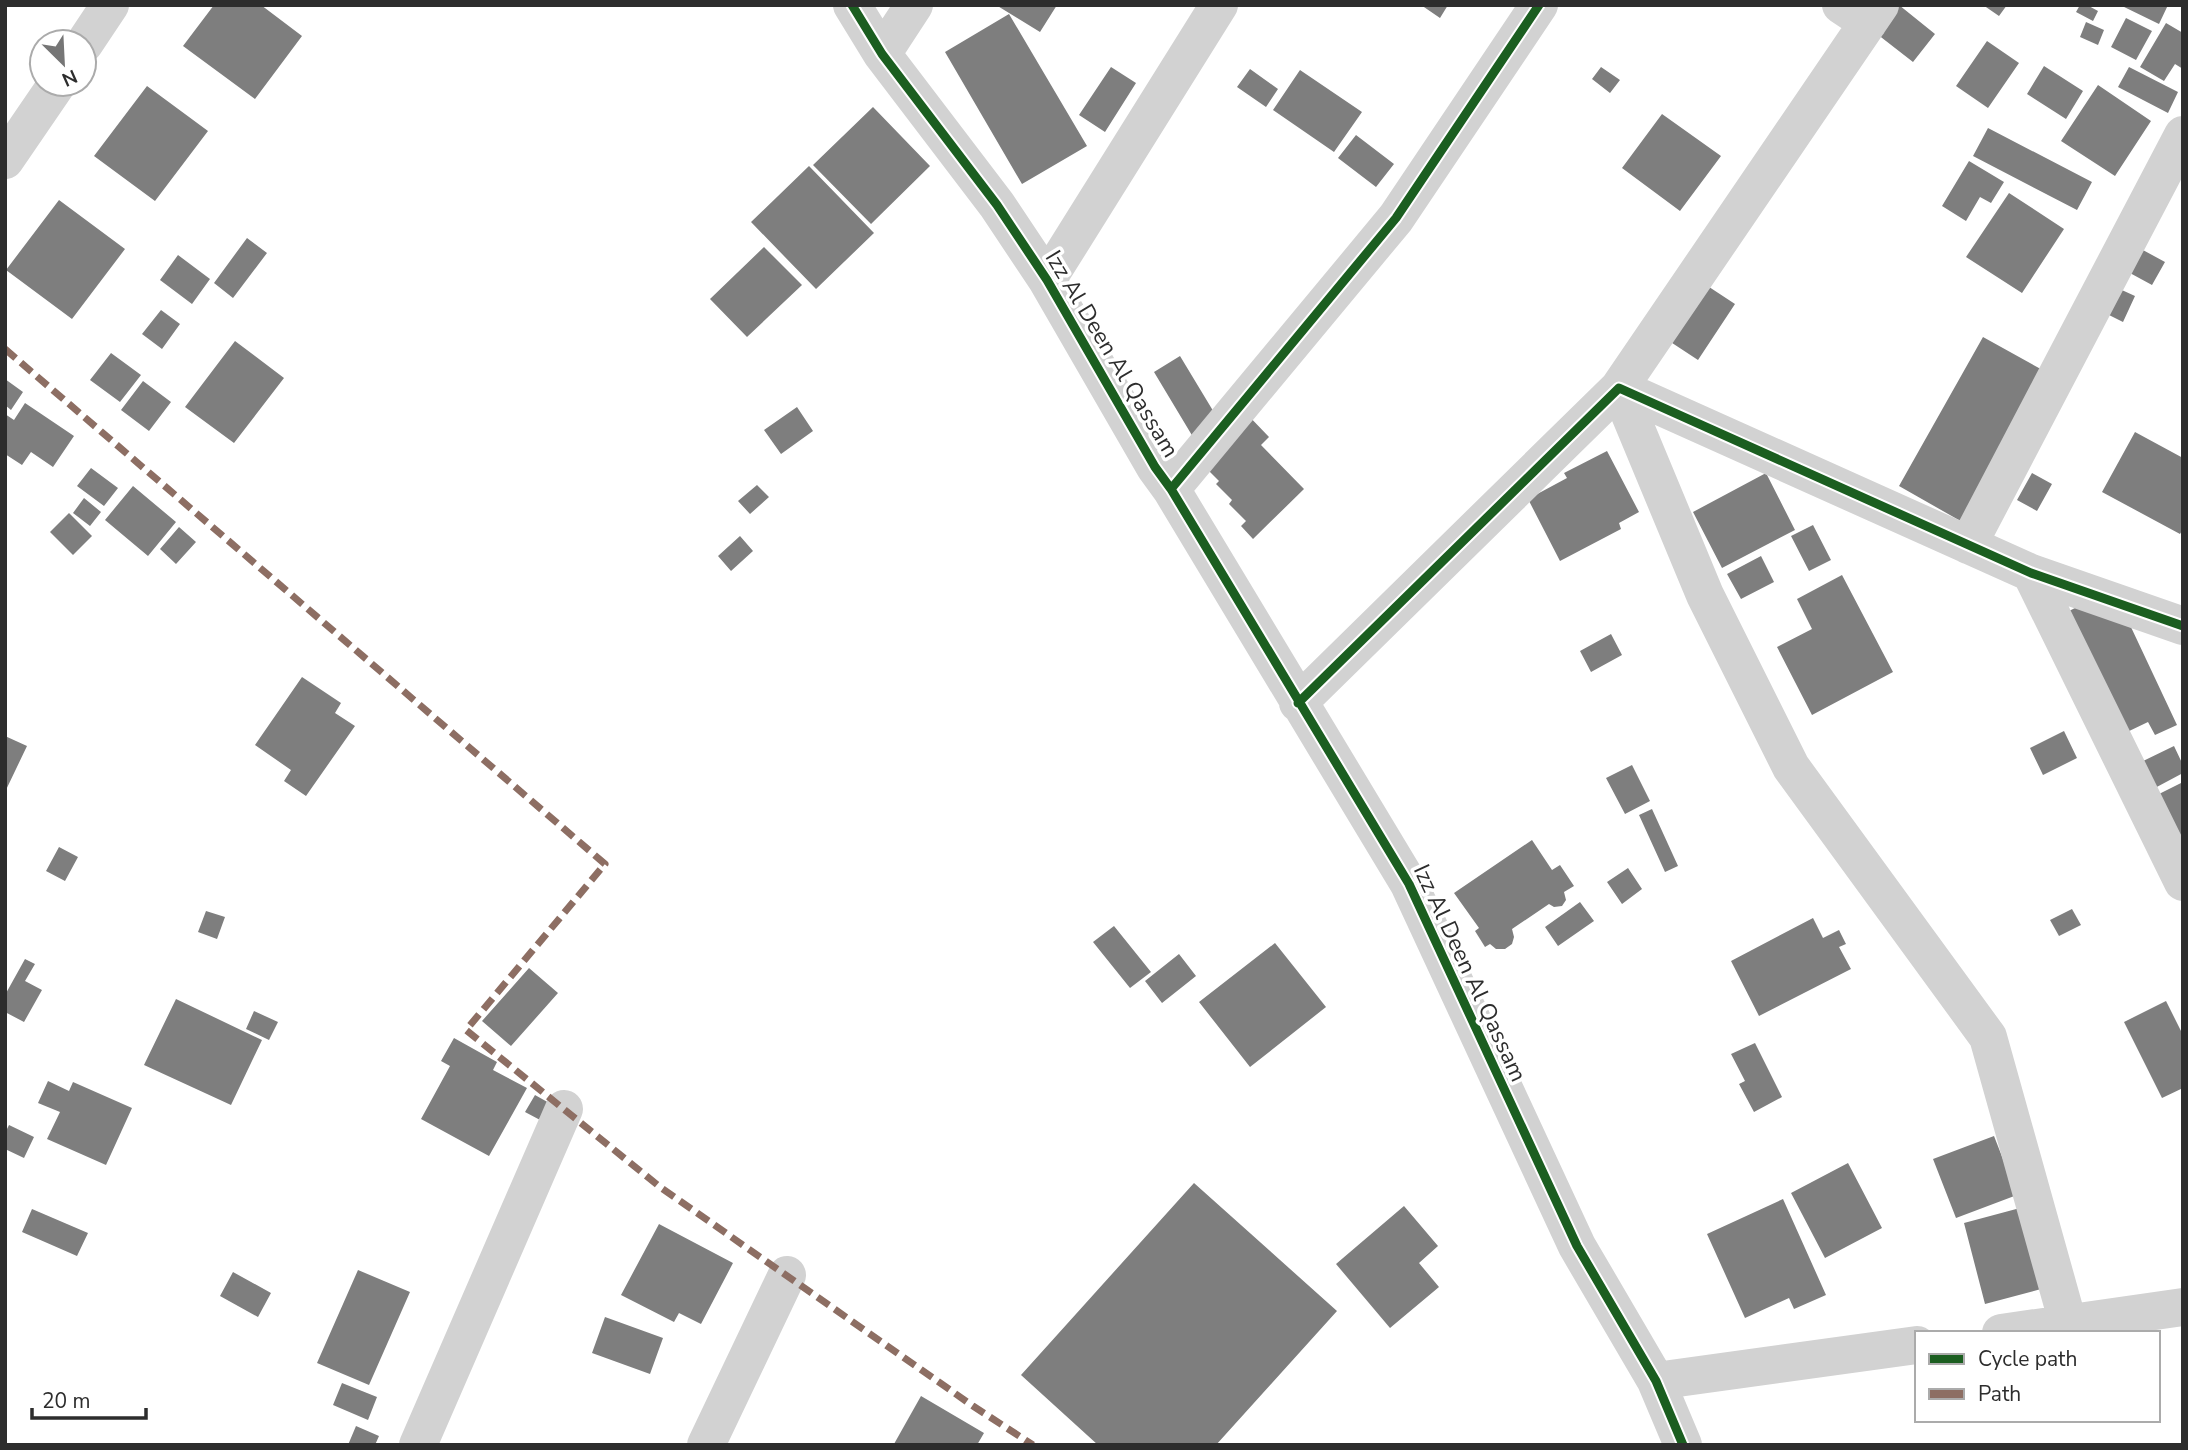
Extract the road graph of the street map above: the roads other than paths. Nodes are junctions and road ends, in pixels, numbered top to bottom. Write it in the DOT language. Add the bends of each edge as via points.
graph roads {
  1 [pos="110,5"];
  2 [pos="852,5"];
  3 [pos="914,5"];
  4 [pos="1219,5"];
  5 [pos="1539,5"];
  6 [pos="1863,11"];
  7 [pos="95,28"];
  8 [pos="882,54"];
  9 [pos="47,98"];
  10 [pos="2183,135"];
  11 [pos="5,160"];
  12 [pos="1047,281"];
  13 [pos="1619,388"];
  14 [pos="1171,489"];
  15 [pos="1968,545"];
  16 [pos="2031,573"];
  17 [pos="2183,626"];
  18 [pos="1298,703"];
  19 [pos="2183,882"];
  20 [pos="564,1109"];
  21 [pos="787,1275"];
  22 [pos="2183,1307"];
  23 [pos="2068,1323"];
  24 [pos="2014,1331"];
  25 [pos="1915,1345"];
  26 [pos="1656,1381"];
  27 [pos="418,1445"];
  28 [pos="706,1445"];
  29 [pos="1683,1445"];
  1 -- 7 [label="street"];
  2 -- 8 [label="street, Izz Al Deen Al Qassam"];
  3 -- 8 [label="street"];
  4 -- 12 [label="street"];
  5 -- 14 [label="street" via="1396,218"];
  6 -- 13 [label="street"];
  8 -- 12 [label="street, Izz Al Deen Al Qassam" via="997,205"];
  9 -- 11 [label="street"];
  10 -- 15 [label="street"];
  12 -- 14 [label="street, Izz Al Deen Al Qassam"];
  13 -- 15 [label="street"];
  13 -- 18 [label="street"];
  13 -- 23 [label="street" via="1706,595 1791,767 1987,1037"];
  14 -- 18 [label="street, Izz Al Deen Al Qassam"];
  15 -- 16 [label="street"];
  16 -- 17 [label="street"];
  16 -- 19 [label="street"];
  18 -- 26 [label="street, Izz Al Deen Al Qassam" via="1409,884 1577,1246"];
  20 -- 27 [label="street"];
  21 -- 28 [label="street"];
  22 -- 23 [label="street"];
  23 -- 24 [label="street"];
  25 -- 26 [label="street"];
  26 -- 29 [label="street, Izz Al Deen Al Qassam"];
}
